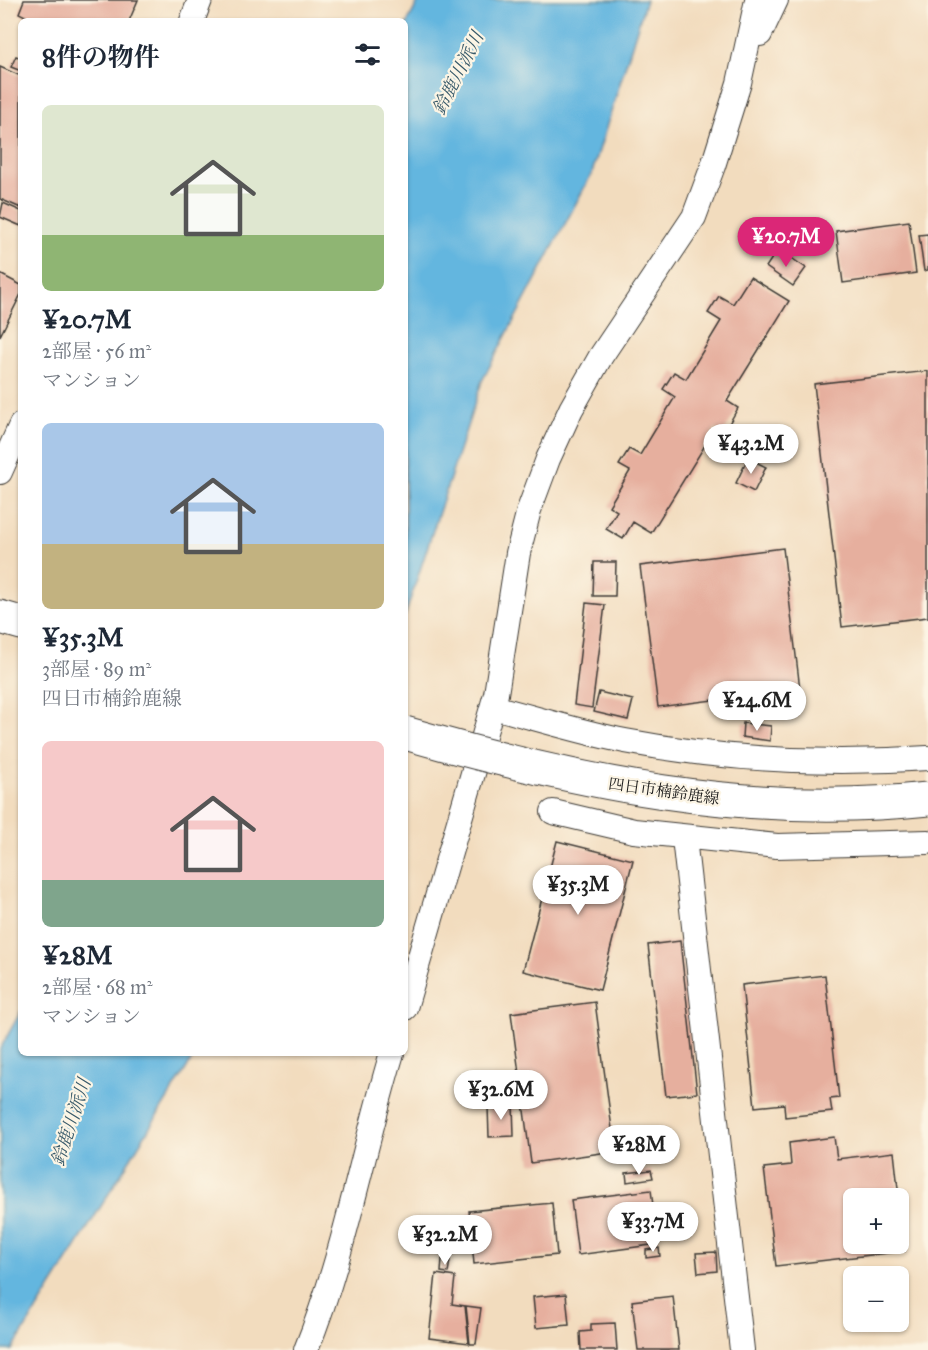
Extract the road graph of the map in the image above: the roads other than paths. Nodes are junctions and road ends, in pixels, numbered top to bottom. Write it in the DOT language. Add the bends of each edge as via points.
graph roads {
  1 [pos="200,0"];
  2 [pos="757,0"];
  3 [pos="776,0"];
  4 [pos="193,18"];
  5 [pos="739,83"];
  6 [pos="18,432"];
  7 [pos="0,472"];
  8 [pos="0,617"];
  9 [pos="18,622"];
  10 [pos="493,707"];
  11 [pos="408,734"];
  12 [pos="928,758"];
  13 [pos="928,799"];
  14 [pos="553,813"];
  15 [pos="684,838"];
  16 [pos="928,842"];
  17 [pos="408,998"];
  18 [pos="391,1056"];
  19 [pos="306,1350"];
  20 [pos="742,1350"];
  1 -- 4 [label="street"];
  2 -- 5 [label="street"];
  3 -- 5 [label="street"];
  5 -- 10 [label="street" via="694,217 601,356 548,459 519,552"];
  6 -- 7 [label="street"];
  8 -- 9 [label="main road"];
  10 -- 12 [label="street" via="622,740 684,751 794,760"];
  10 -- 17 [label="street"];
  11 -- 13 [label="main road, 四日市楠鈴鹿線, bridge" via="500,761 686,797 846,804"];
  14 -- 15 [label="street"];
  15 -- 16 [label="street" via="777,846"];
  15 -- 20 [label="street"];
  18 -- 19 [label="street" via="322,1312"];
}
